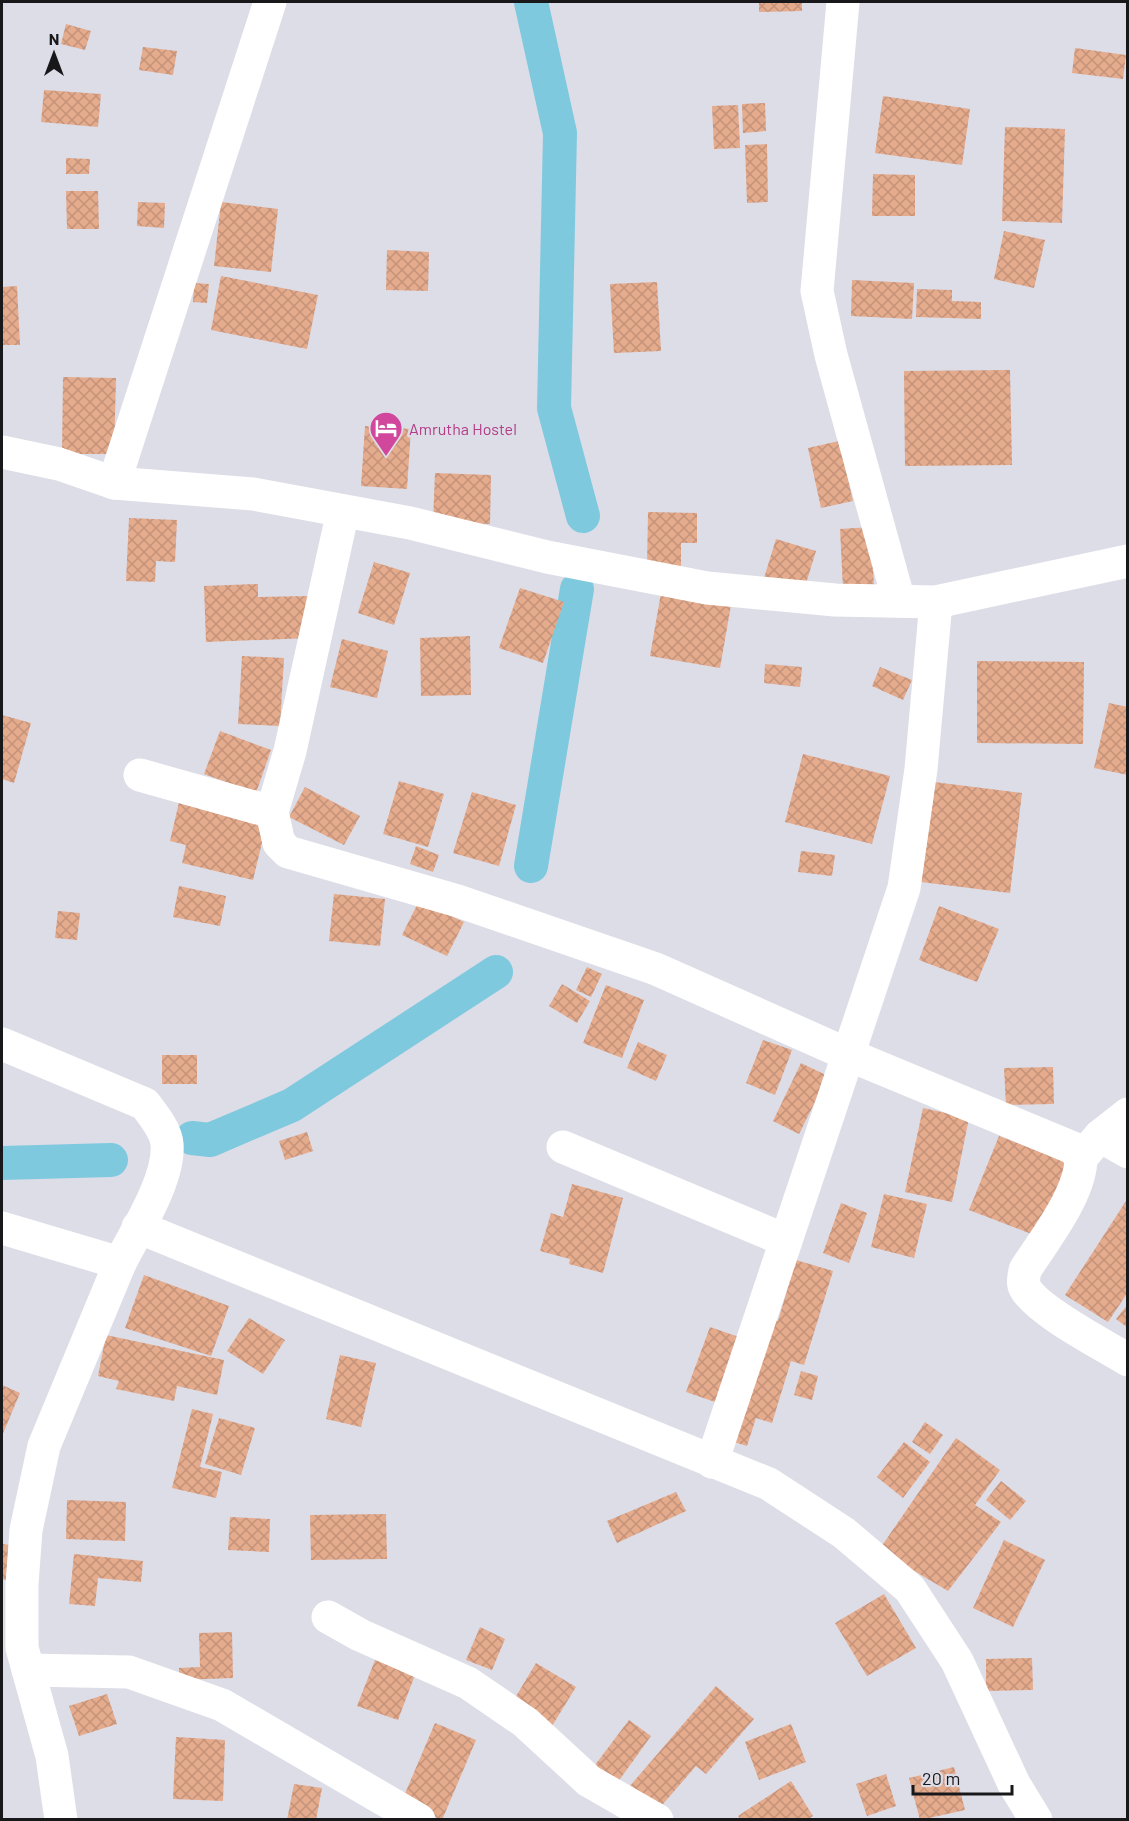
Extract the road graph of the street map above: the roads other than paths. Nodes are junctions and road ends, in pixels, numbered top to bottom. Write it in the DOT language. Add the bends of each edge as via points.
graph roads {
  1 [pos="843,2"];
  2 [pos="262,3"];
  3 [pos="2,452"];
  4 [pos="114,483"];
  5 [pos="343,511"];
  6 [pos="1128,561"];
  7 [pos="899,601"];
  8 [pos="936,602"];
  9 [pos="140,775"];
  10 [pos="272,812"];
  11 [pos="2,1044"];
  12 [pos="849,1055"];
  13 [pos="1128,1114"];
  14 [pos="563,1147"];
  15 [pos="1103,1149"];
  16 [pos="138,1227"];
  17 [pos="2,1228"];
  18 [pos="785,1240"];
  19 [pos="120,1263"];
  20 [pos="1128,1360"];
  21 [pos="712,1462"];
  22 [pos="328,1617"];
  23 [pos="28,1670"];
  24 [pos="61,1820"];
  25 [pos="419,1820"];
  26 [pos="657,1820"];
  27 [pos="1036,1820"];
  1 -- 7 [label="street" via="817,291"];
  2 -- 4 [label="street"];
  3 -- 4 [label="street" via="59,464"];
  4 -- 5 [label="street" via="254,494"];
  5 -- 7 [label="street" via="707,588 835,600"];
  5 -- 10 [label="street" via="290,751"];
  6 -- 8 [label="street"];
  7 -- 8 [label="street"];
  8 -- 12 [label="street" via="921,769 904,888"];
  9 -- 10 [label="street"];
  10 -- 12 [label="street" via="279,843 288,852 458,902 656,969"];
  11 -- 16 [label="street" via="145,1104 151,1112 167,1142 165,1171"];
  12 -- 15 [label="street" via="1073,1148"];
  12 -- 18 [label="street"];
  13 -- 15 [label="street"];
  14 -- 18 [label="street"];
  15 -- 20 [label="street" via="1081,1172 1024,1270 1023,1282 1027,1291 1053,1313"];
  16 -- 19 [label="street"];
  16 -- 21 [label="street"];
  17 -- 19 [label="street"];
  18 -- 21 [label="street"];
  19 -- 23 [label="street" via="44,1446 26,1530 22,1584 22,1648"];
  21 -- 27 [label="street" via="769,1484 844,1533 910,1589 957,1661 1014,1784"];
  22 -- 26 [label="street" via="468,1683 525,1722 589,1781"];
  23 -- 24 [label="street" via="52,1756"];
  23 -- 25 [label="street" via="129,1672 222,1705"];
}
